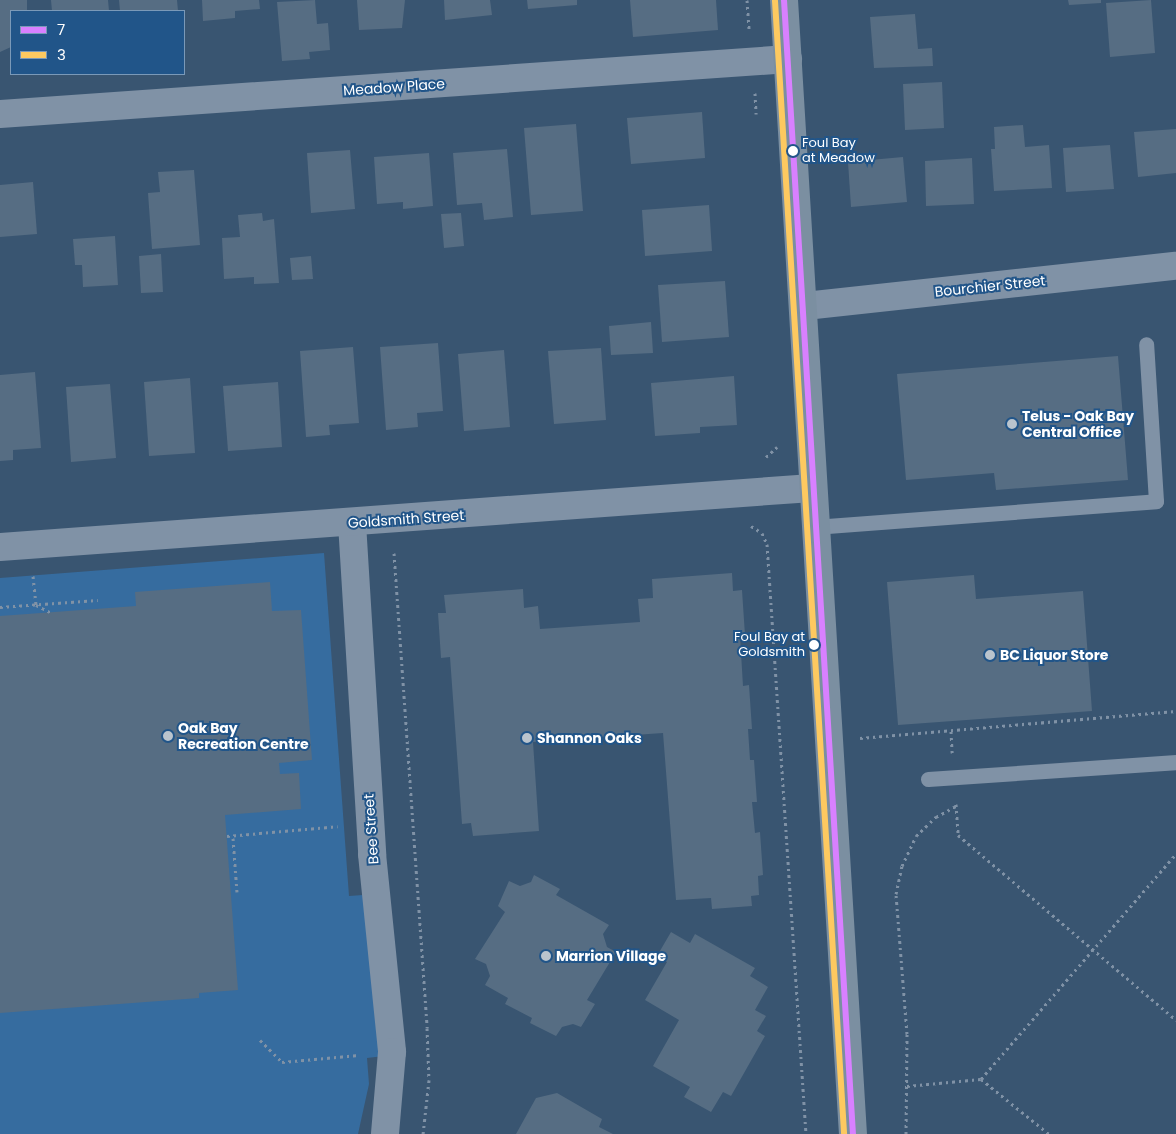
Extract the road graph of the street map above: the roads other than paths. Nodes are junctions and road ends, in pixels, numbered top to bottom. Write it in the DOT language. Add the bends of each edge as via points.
graph roads {
  1 [pos="784,0"];
  2 [pos="788,59"];
  3 [pos="0,114"];
  4 [pos="1176,266"];
  5 [pos="805,306"];
  6 [pos="1146,344"];
  7 [pos="812,488"];
  8 [pos="352,523"];
  9 [pos="814,527"];
  10 [pos="0,548"];
  11 [pos="1176,762"];
  12 [pos="928,779"];
  13 [pos="385,1134"];
  14 [pos="853,1134"];
  1 -- 2 [label="main road"];
  2 -- 3 [label="street, Meadow Place"];
  2 -- 5 [label="main road"];
  4 -- 5 [label="street, Bourchier Street"];
  5 -- 7 [label="main road"];
  6 -- 9 [label="lane" via="1156,502"];
  7 -- 8 [label="street, Goldsmith Street"];
  7 -- 9 [label="main road"];
  8 -- 10 [label="street, Goldsmith Street"];
  8 -- 13 [label="street, Bee Street" via="370,818 392,1052"];
  9 -- 14 [label="main road"];
  11 -- 12 [label="lane"];
}
